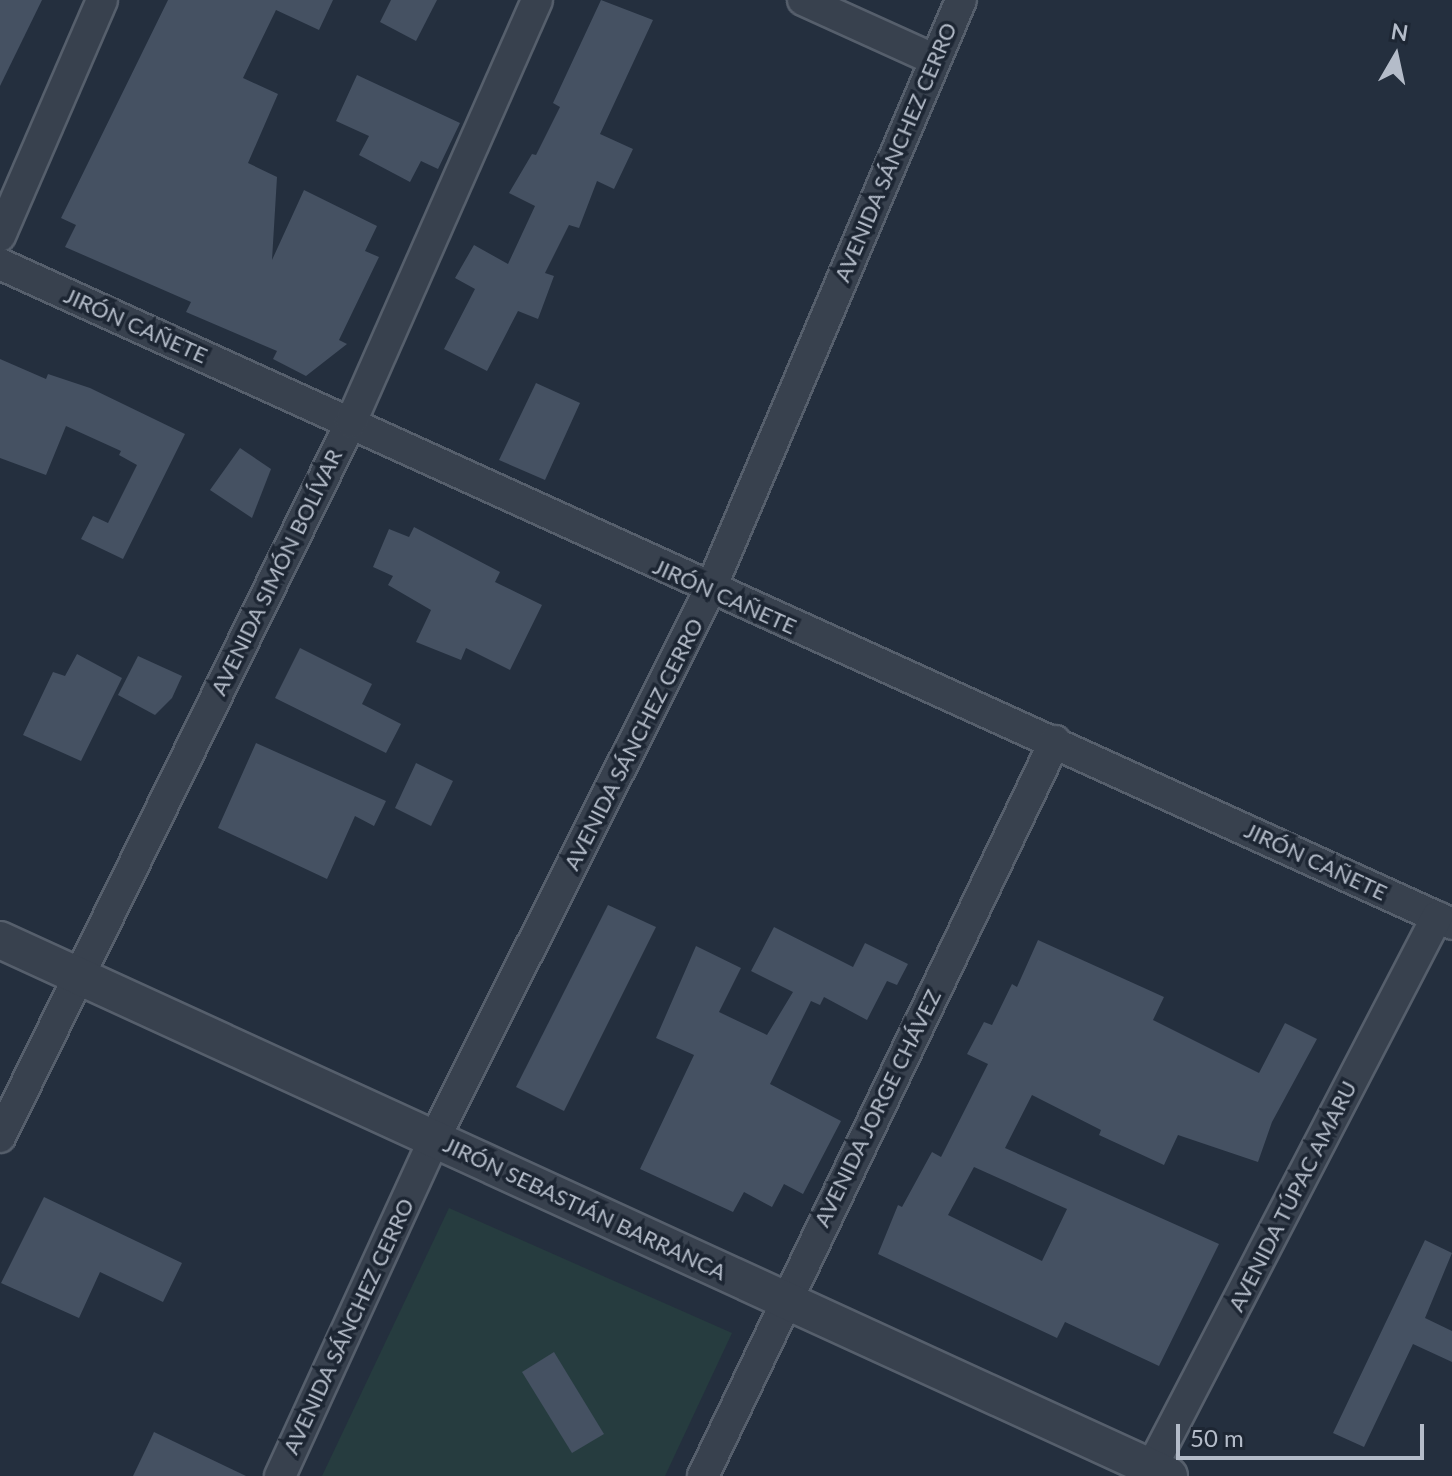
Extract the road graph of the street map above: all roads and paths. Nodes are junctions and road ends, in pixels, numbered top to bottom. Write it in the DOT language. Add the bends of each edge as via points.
graph roads {
  1 [pos="102,0"];
  2 [pos="537,0"];
  3 [pos="803,0"];
  4 [pos="961,0"];
  5 [pos="933,59"];
  6 [pos="0,236"];
  7 [pos="0,264"];
  8 [pos="351,422"];
  9 [pos="710,590"];
  10 [pos="1055,741"];
  11 [pos="1444,921"];
  12 [pos="0,940"];
  13 [pos="76,975"];
  14 [pos="0,1137"];
  15 [pos="434,1139"];
  16 [pos="784,1299"];
  17 [pos="1156,1473"];
  18 [pos="280,1476"];
  19 [pos="703,1476"];
  1 -- 6 [label="street"];
  2 -- 8 [label="street, AVENIDA SIMÓN BOLÍVAR"];
  3 -- 5 [label="street"];
  4 -- 5 [label="street, AVENIDA SÁNCHEZ CERRO"];
  5 -- 9 [label="street, AVENIDA SÁNCHEZ CERRO"];
  7 -- 8 [label="street, JIRÓN CAÑETE"];
  8 -- 9 [label="street, JIRÓN CAÑETE"];
  8 -- 13 [label="street, AVENIDA SIMÓN BOLÍVAR"];
  9 -- 10 [label="street, JIRÓN CAÑETE"];
  9 -- 15 [label="street, AVENIDA SÁNCHEZ CERRO"];
  10 -- 11 [label="street, JIRÓN CAÑETE"];
  10 -- 16 [label="street, AVENIDA JORGE CHÁVEZ"];
  11 -- 17 [label="street, AVENIDA TÚPAC AMARU"];
  12 -- 13 [label="street, JIRÓN SEBASTIÁN BARRANCA"];
  13 -- 14 [label="street, AVENIDA SIMÓN BOLÍVAR"];
  13 -- 15 [label="street, JIRÓN SEBASTIÁN BARRANCA"];
  15 -- 16 [label="street, JIRÓN SEBASTIÁN BARRANCA"];
  15 -- 18 [label="street, AVENIDA SÁNCHEZ CERRO"];
  16 -- 17 [label="street, JIRÓN SEBASTIÁN BARRANCA"];
  16 -- 19 [label="street, AVENIDA JORGE CHÁVEZ"];
}
